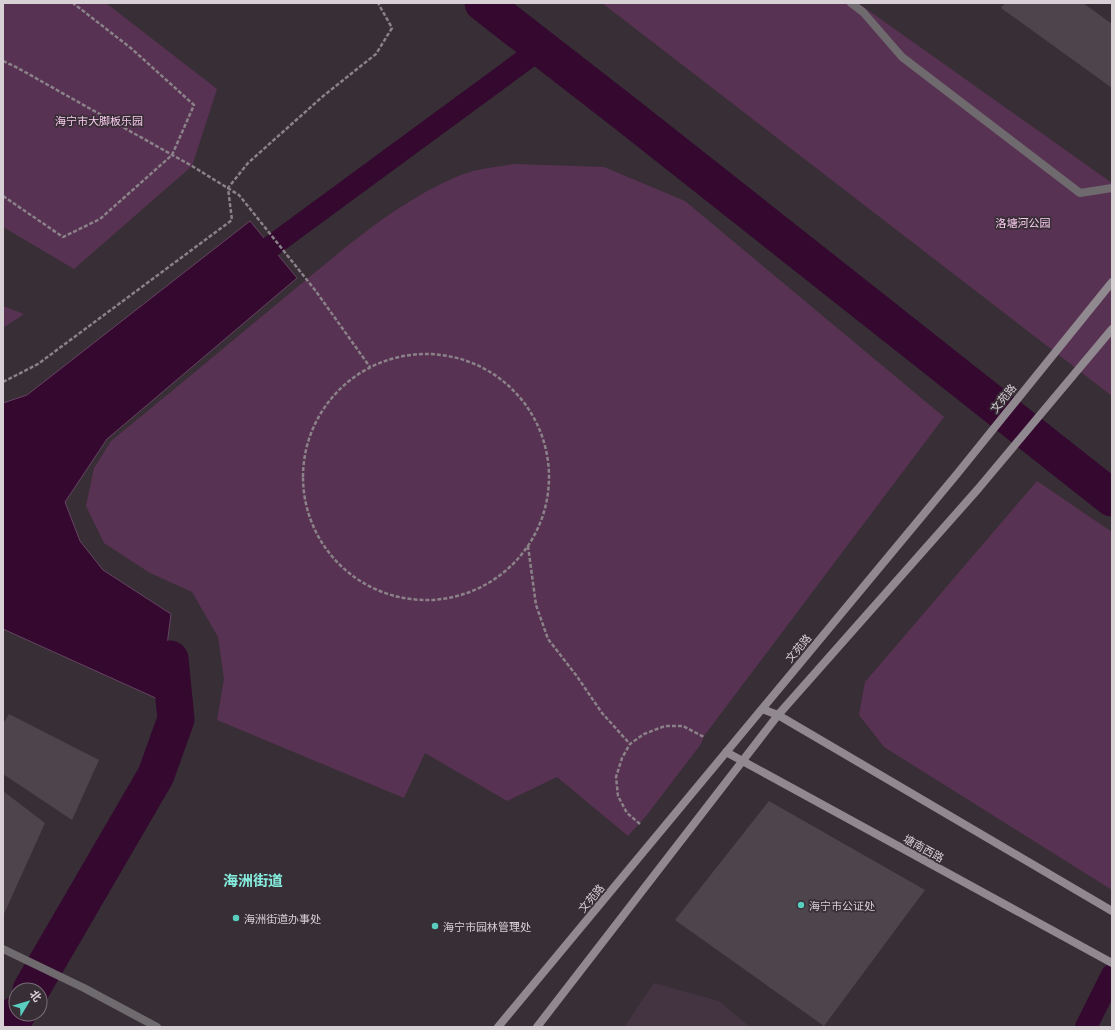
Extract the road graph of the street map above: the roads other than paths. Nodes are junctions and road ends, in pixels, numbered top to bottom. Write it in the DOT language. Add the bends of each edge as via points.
graph roads {
  1 [pos="851,3"];
  2 [pos="1112,188"];
  3 [pos="1112,282"];
  4 [pos="1110,331"];
  5 [pos="762,709"];
  6 [pos="778,715"];
  7 [pos="726,752"];
  8 [pos="742,761"];
  9 [pos="1112,911"];
  10 [pos="3,949"];
  11 [pos="1112,963"];
  12 [pos="157,1027"];
  13 [pos="498,1027"];
  14 [pos="537,1027"];
  1 -- 2 [label="street" via="863,12 902,57 1080,193"];
  3 -- 5 [label="main road, 文苑路"];
  4 -- 6 [label="main road" via="978,489"];
  5 -- 6 [label="main road"];
  5 -- 7 [label="main road, 文苑路"];
  6 -- 8 [label="main road"];
  6 -- 9 [label="main road"];
  7 -- 8 [label="main road, 塘南西路"];
  7 -- 13 [label="main road, 文苑路"];
  8 -- 11 [label="main road, 塘南西路"];
  8 -- 14 [label="main road"];
  10 -- 12 [label="street"];
}
